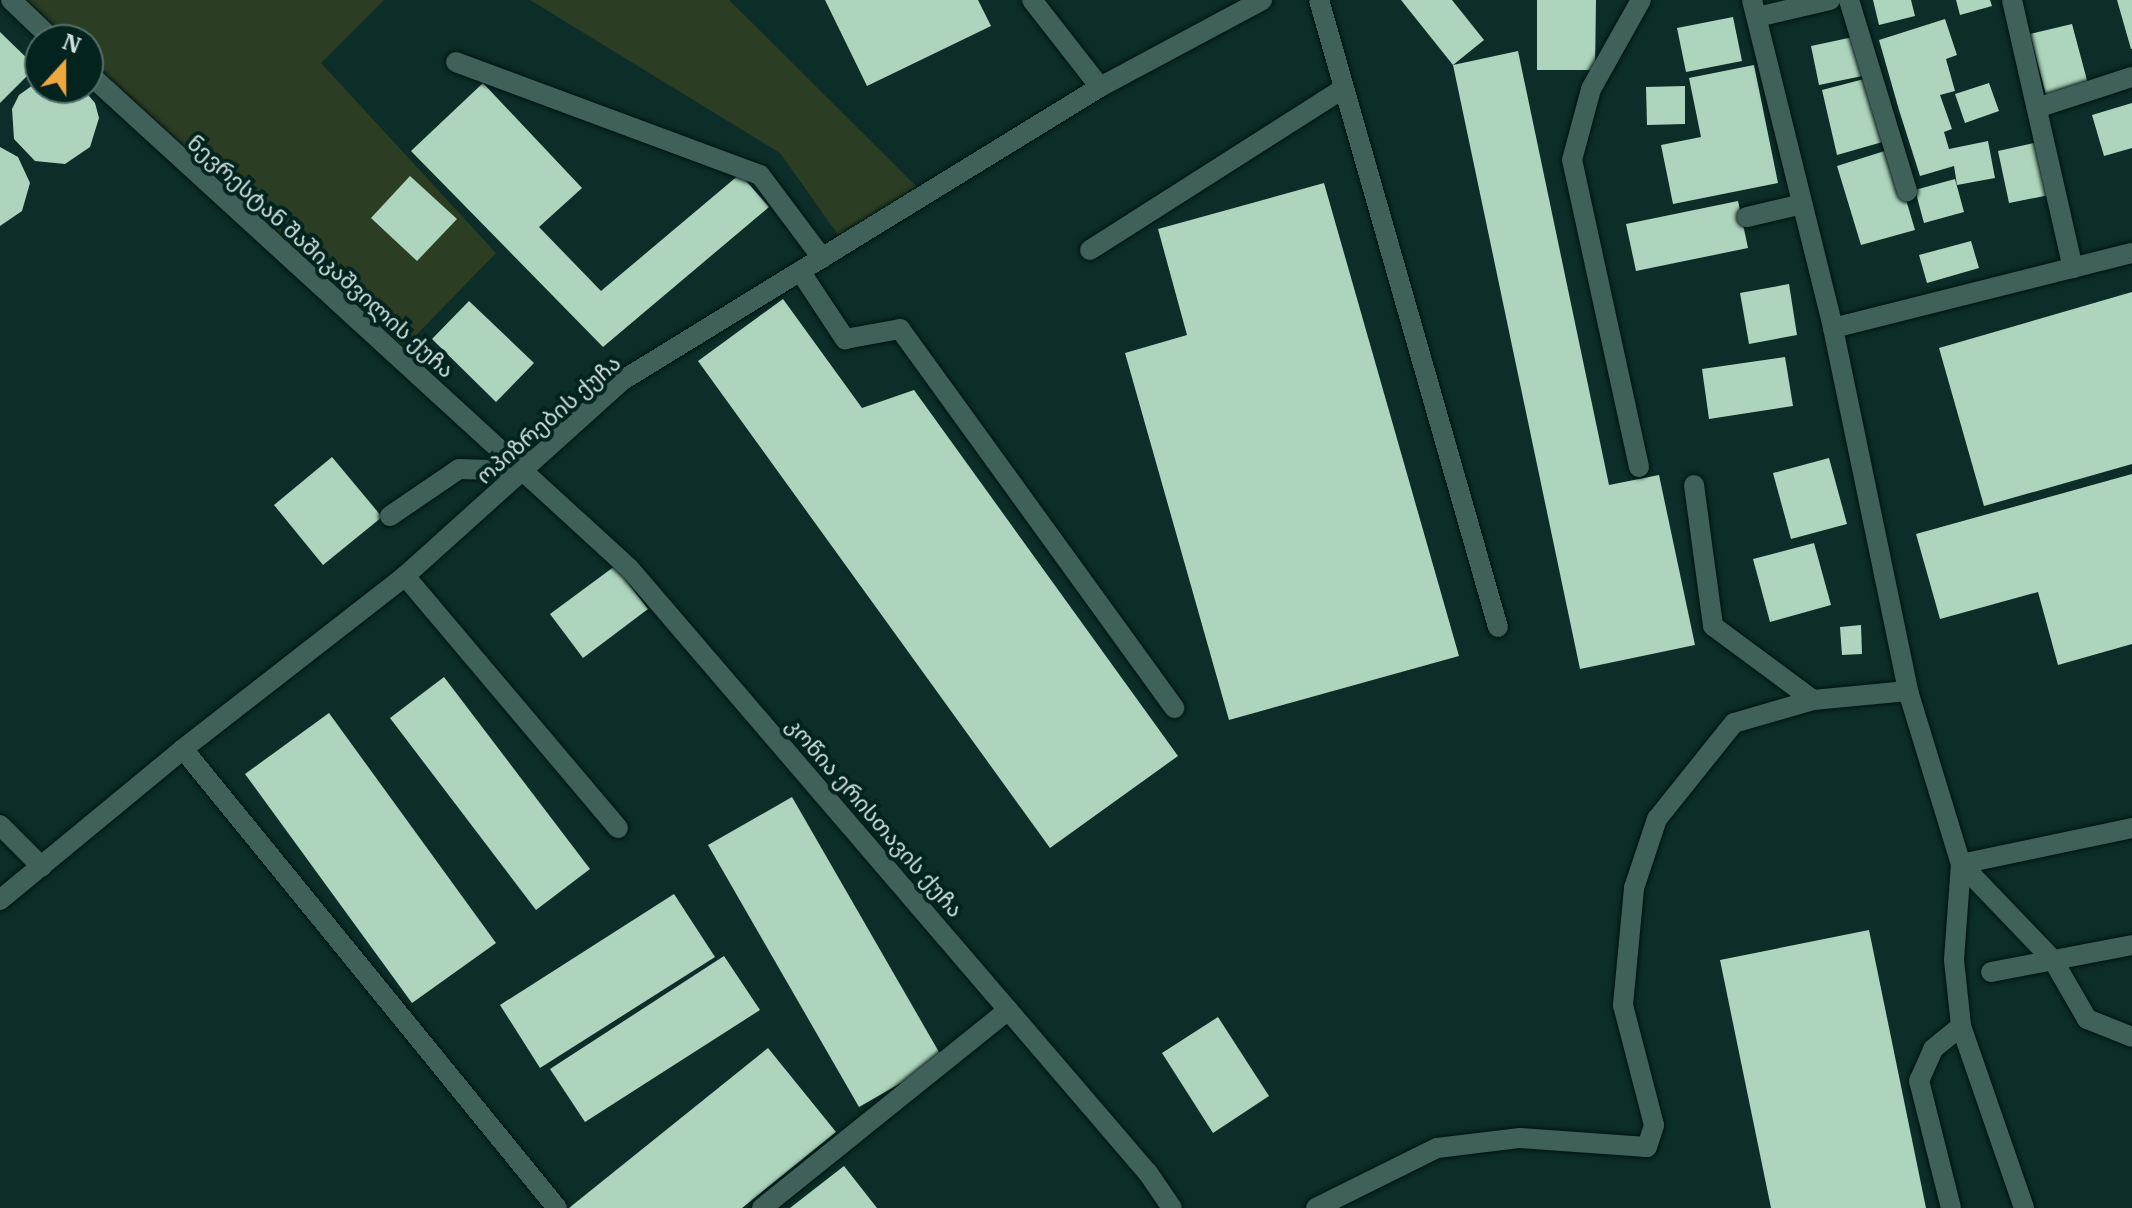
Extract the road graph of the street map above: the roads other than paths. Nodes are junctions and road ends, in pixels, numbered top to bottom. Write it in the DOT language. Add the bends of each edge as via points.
graph roads {
  1 [pos="11,0"];
  2 [pos="1032,0"];
  3 [pos="1262,0"];
  4 [pos="1319,0"];
  5 [pos="1641,0"];
  6 [pos="1830,0"];
  7 [pos="1849,0"];
  8 [pos="2012,0"];
  9 [pos="1754,9"];
  10 [pos="36,24"];
  11 [pos="456,62"];
  12 [pos="2132,77"];
  13 [pos="1100,87"];
  14 [pos="104,88"];
  15 [pos="1344,88"];
  16 [pos="2037,108"];
  17 [pos="1907,191"];
  18 [pos="1803,204"];
  19 [pos="1747,217"];
  20 [pos="1090,250"];
  21 [pos="2132,253"];
  22 [pos="822,258"];
  23 [pos="2073,268"];
  24 [pos="800,271"];
  25 [pos="1833,328"];
  26 [pos="1639,467"];
  27 [pos="525,471"];
  28 [pos="1694,485"];
  29 [pos="390,516"];
  30 [pos="405,576"];
  31 [pos="1498,627"];
  32 [pos="1908,691"];
  33 [pos="1813,700"];
  34 [pos="1174,708"];
  35 [pos="183,749"];
  36 [pos="0,825"];
  37 [pos="618,828"];
  38 [pos="2132,828"];
  39 [pos="1961,864"];
  40 [pos="42,867"];
  41 [pos="0,900"];
  42 [pos="2132,945"];
  43 [pos="2053,960"];
  44 [pos="1991,972"];
  45 [pos="1008,1010"];
  46 [pos="1961,1026"];
  47 [pos="2132,1037"];
  48 [pos="557,1208"];
  49 [pos="762,1208"];
  50 [pos="1172,1208"];
  51 [pos="1316,1208"];
  52 [pos="1951,1208"];
  53 [pos="2024,1208"];
  1 -- 10 [label="street"];
  2 -- 13 [label="street"];
  3 -- 13 [label="street, ოპიზრების ქუჩა"];
  4 -- 15 [label="street"];
  5 -- 26 [label="street" via="1591,89 1572,160"];
  6 -- 9 [label="street"];
  7 -- 17 [label="street"];
  8 -- 16 [label="street"];
  9 -- 18 [label="street"];
  11 -- 22 [label="street" via="760,175"];
  12 -- 16 [label="street"];
  13 -- 22 [label="street, ოპიზრების ქუჩა"];
  14 -- 27 [label="street, ნევრესტან შაშიკაშვილის ქუჩა"];
  15 -- 20 [label="street"];
  15 -- 31 [label="street"];
  16 -- 23 [label="street"];
  18 -- 19 [label="street"];
  18 -- 25 [label="street"];
  21 -- 23 [label="street"];
  22 -- 24 [label="street, ოპიზრების ქუჩა"];
  23 -- 25 [label="street"];
  24 -- 27 [label="street, ოპიზრების ქუჩა" via="623,380"];
  24 -- 34 [label="street" via="845,339 900,329"];
  25 -- 32 [label="street"];
  27 -- 29 [label="street" via="459,469"];
  27 -- 30 [label="street, ოპიზრების ქუჩა"];
  27 -- 45 [label="street, კოწია ერისთავის ქუჩა" via="629,568"];
  28 -- 33 [label="street" via="1713,626"];
  30 -- 35 [label="street, ოპიზრების ქუჩა"];
  30 -- 37 [label="street"];
  32 -- 33 [label="street"];
  32 -- 39 [label="street"];
  33 -- 51 [label="street" via="1734,723 1657,819 1634,888 1623,1005 1654,1125 1647,1147 1520,1138 1437,1148"];
  35 -- 40 [label="street, ოპიზრების ქუჩა"];
  35 -- 48 [label="street"];
  36 -- 40 [label="street"];
  38 -- 39 [label="street"];
  39 -- 43 [label="street"];
  39 -- 46 [label="street" via="1954,960"];
  40 -- 41 [label="street, ოპიზრების ქუჩა"];
  42 -- 43 [label="street"];
  43 -- 44 [label="street"];
  43 -- 47 [label="street" via="2087,1019"];
  45 -- 49 [label="street"];
  45 -- 50 [label="street, კოწია ერისთავის ქუჩა"];
  46 -- 52 [label="street" via="1933,1049 1919,1081"];
  46 -- 53 [label="street"];
}
